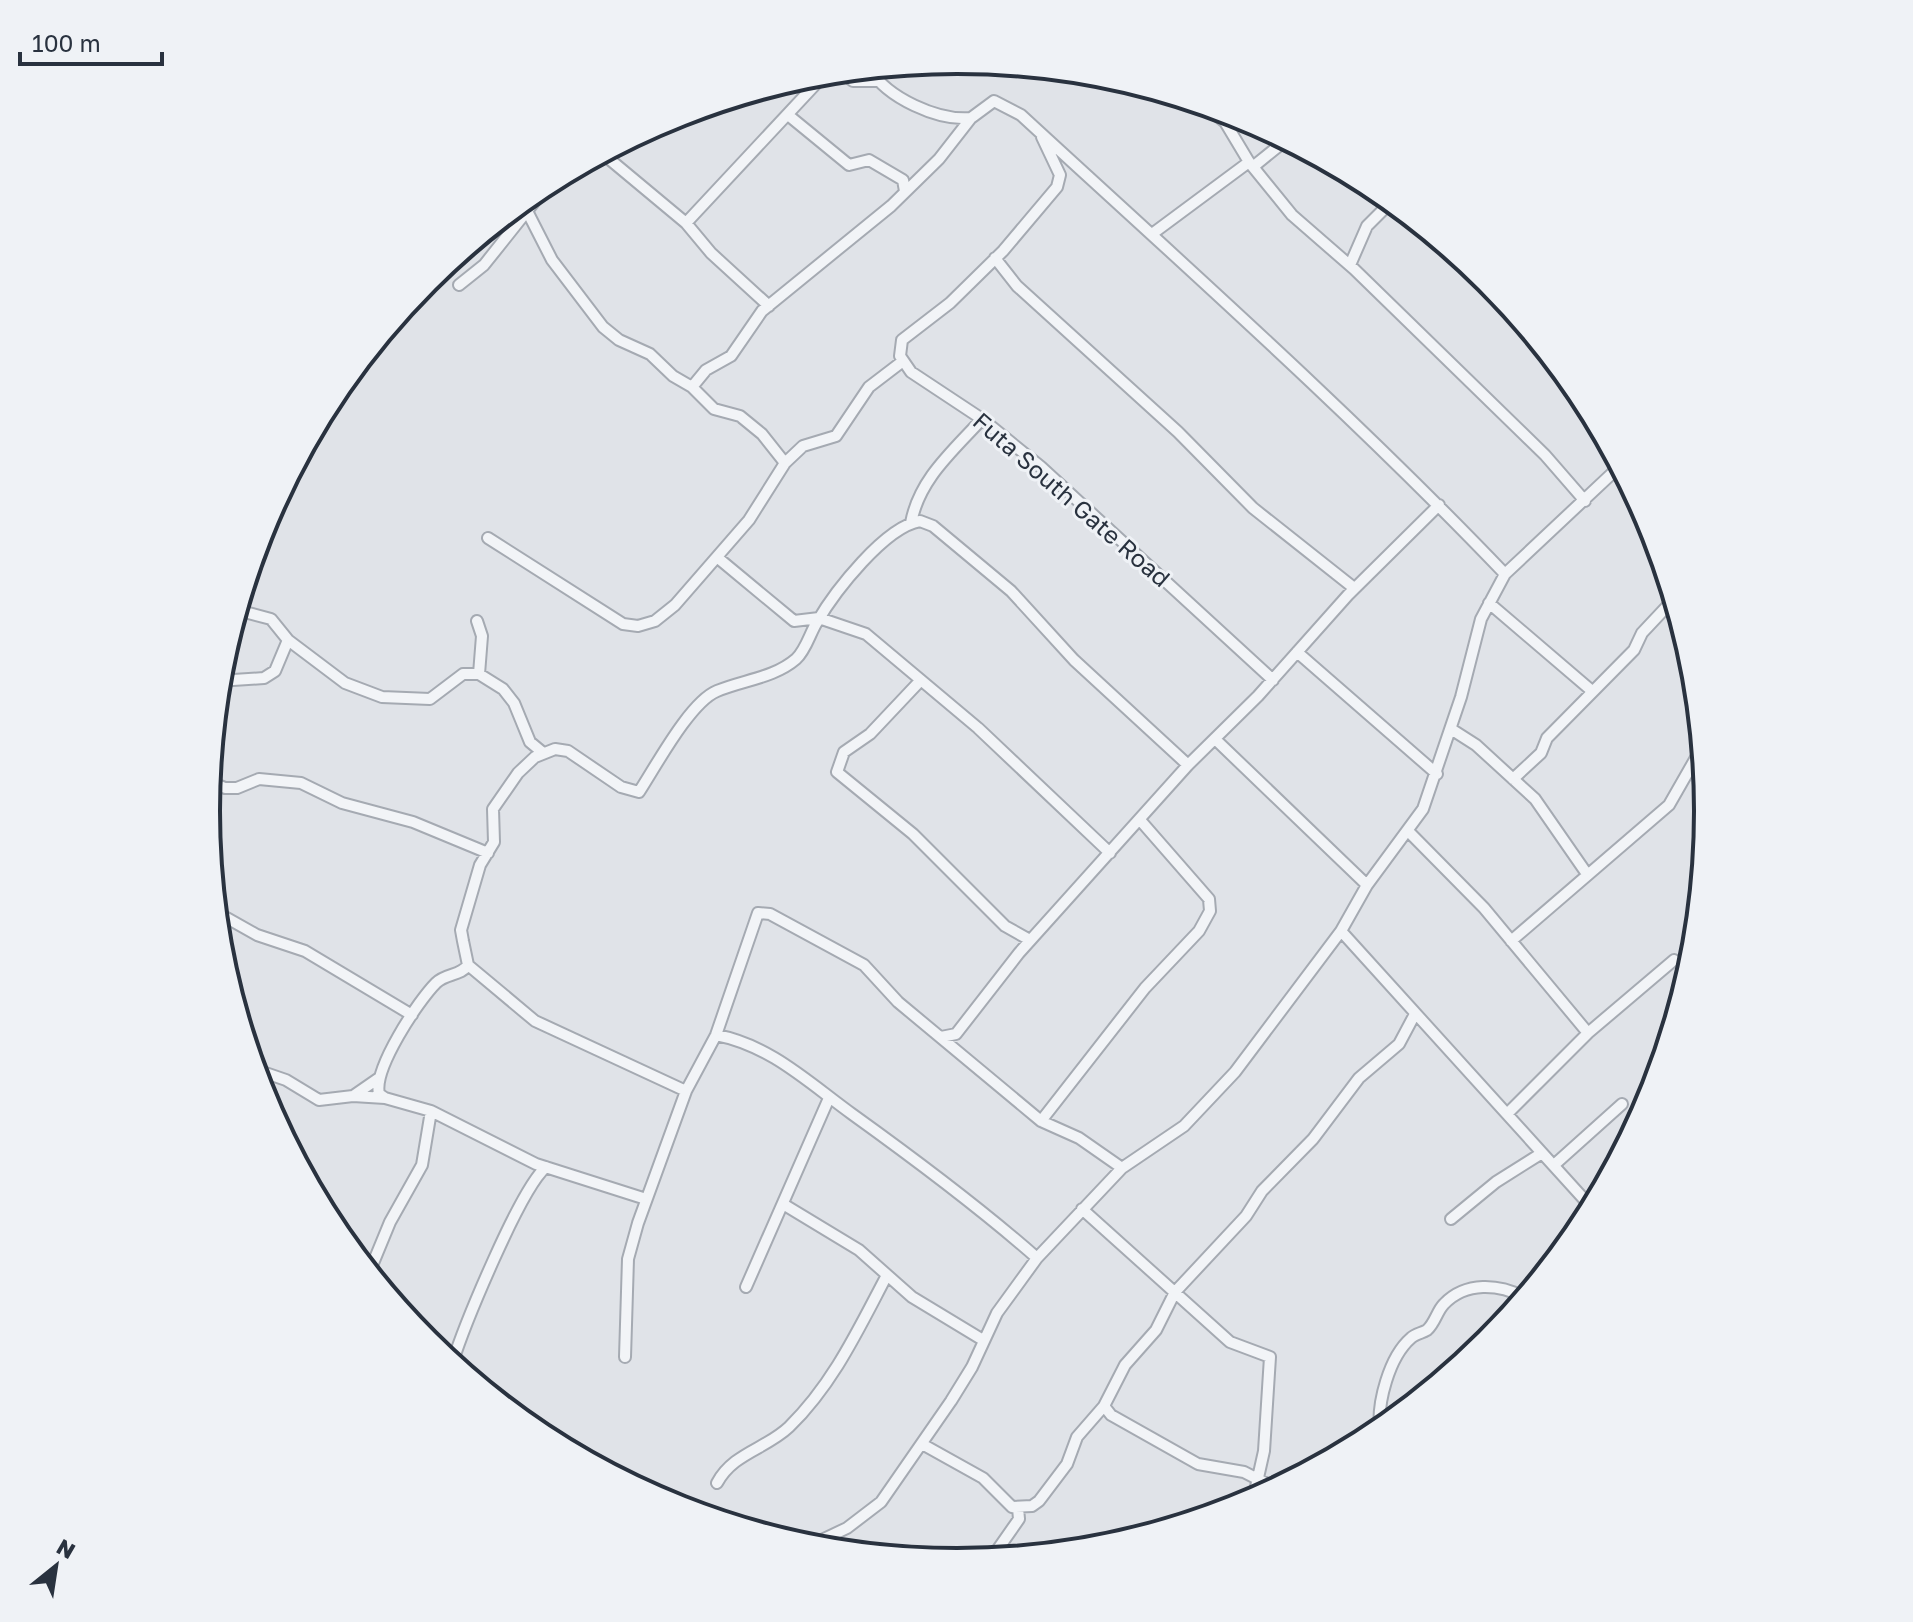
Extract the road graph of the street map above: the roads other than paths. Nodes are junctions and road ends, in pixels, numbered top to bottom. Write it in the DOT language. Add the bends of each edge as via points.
graph roads {
  1 [pos="854,81"];
  2 [pos="878,81"];
  3 [pos="812,88"];
  4 [pos="788,115"];
  5 [pos="971,118"];
  6 [pos="1227,126"];
  7 [pos="1038,131"];
  8 [pos="1276,147"];
  9 [pos="611,161"];
  10 [pos="1252,164"];
  11 [pos="905,191"];
  12 [pos="1383,210"];
  13 [pos="526,213"];
  14 [pos="512,223"];
  15 [pos="686,223"];
  16 [pos="1152,234"];
  17 [pos="995,258"];
  18 [pos="1350,265"];
  19 [pos="459,285"];
  20 [pos="769,306"];
  21 [pos="903,361"];
  22 [pos="692,387"];
  23 [pos="982,419"];
  24 [pos="785,463"];
  25 [pos="1612,474"];
  26 [pos="1585,501"];
  27 [pos="1439,505"];
  28 [pos="911,523"];
  29 [pos="488,538"];
  30 [pos="718,558"];
  31 [pos="1505,574"];
  32 [pos="1354,588"];
  33 [pos="1489,603"];
  34 [pos="1665,609"];
  35 [pos="247,613"];
  36 [pos="819,618"];
  37 [pos="477,621"];
  38 [pos="288,640"];
  39 [pos="1297,652"];
  40 [pos="479,674"];
  41 [pos="232,680"];
  42 [pos="1273,680"];
  43 [pos="920,681"];
  44 [pos="1592,691"];
  45 [pos="1451,729"];
  46 [pos="1215,739"];
  47 [pos="542,752"];
  48 [pos="1188,765"];
  49 [pos="1692,765"];
  50 [pos="1437,774"];
  51 [pos="1513,779"];
  52 [pos="221,786"];
  53 [pos="1140,820"];
  54 [pos="1408,831"];
  55 [pos="488,853"];
  56 [pos="1110,853"];
  57 [pos="1587,874"];
  58 [pos="1367,885"];
  59 [pos="228,919"];
  60 [pos="1341,931"];
  61 [pos="1030,940"];
  62 [pos="1511,941"];
  63 [pos="1674,960"];
  64 [pos="468,965"];
  65 [pos="1415,1014"];
  66 [pos="412,1015"];
  67 [pos="1588,1033"];
  68 [pos="956,1034"];
  69 [pos="716,1035"];
  70 [pos="941,1037"];
  71 [pos="959,1052"];
  72 [pos="269,1074"];
  73 [pos="379,1078"];
  74 [pos="686,1091"];
  75 [pos="353,1096"];
  76 [pos="385,1098"];
  77 [pos="829,1098"];
  78 [pos="1622,1104"];
  79 [pos="431,1111"];
  80 [pos="1507,1114"];
  81 [pos="1041,1121"];
  82 [pos="1542,1153"];
  83 [pos="1554,1165"];
  84 [pos="546,1167"];
  85 [pos="1122,1168"];
  86 [pos="1583,1198"];
  87 [pos="646,1199"];
  88 [pos="783,1204"];
  89 [pos="1082,1209"];
  90 [pos="1451,1219"];
  91 [pos="1037,1258"];
  92 [pos="374,1262"];
  93 [pos="886,1277"];
  94 [pos="746,1287"];
  95 [pos="1175,1292"];
  96 [pos="1514,1293"];
  97 [pos="983,1340"];
  98 [pos="456,1351"];
  99 [pos="625,1357"];
  100 [pos="1104,1406"];
  101 [pos="1379,1415"];
  102 [pos="922,1444"];
  103 [pos="1259,1481"];
  104 [pos="717,1483"];
  105 [pos="1012,1507"];
  106 [pos="831,1535"];
  107 [pos="828,1537"];
  108 [pos="1000,1546"];
  1 -- 2 [label="street"];
  2 -- 5 [label="street" via="919,106 947,117"];
  3 -- 4 [label="street"];
  4 -- 11 [label="street" via="849,165 863,159 876,162 903,180"];
  4 -- 15 [label="street"];
  5 -- 7 [label="street" via="994,101"];
  5 -- 11 [label="street"];
  6 -- 10 [label="street"];
  7 -- 16 [label="street"];
  7 -- 17 [label="street" via="1060,175 1057,187"];
  8 -- 10 [label="street"];
  9 -- 15 [label="street"];
  10 -- 16 [label="street"];
  10 -- 18 [label="street" via="1292,215"];
  11 -- 20 [label="street"];
  12 -- 18 [label="street" via="1367,226"];
  13 -- 22 [label="street" via="552,260 603,327"];
  14 -- 19 [label="street" via="484,265"];
  15 -- 20 [label="street"];
  16 -- 27 [label="street"];
  17 -- 21 [label="street" via="902,340"];
  17 -- 32 [label="street" via="1017,286 1253,508"];
  18 -- 26 [label="street" via="1545,455"];
  20 -- 22 [label="street" via="731,356 706,370"];
  21 -- 23 [label="street, Futa South Gate Road" via="911,372"];
  21 -- 24 [label="street" via="869,387 836,436 803,446"];
  22 -- 24 [label="street" via="714,409 740,416"];
  23 -- 28 [label="street" via="933,472 915,502"];
  23 -- 42 [label="street, Futa South Gate Road" via="1112,530"];
  24 -- 30 [label="street"];
  25 -- 26 [label="street"];
  26 -- 31 [label="street"];
  27 -- 31 [label="street"];
  27 -- 32 [label="street"];
  28 -- 36 [label="street" via="879,546"];
  28 -- 48 [label="street" via="933,526 1011,591 1074,660"];
  29 -- 30 [label="street" via="630,626 663,616"];
  30 -- 36 [label="street" via="794,621"];
  31 -- 33 [label="street"];
  32 -- 39 [label="street"];
  33 -- 44 [label="street"];
  33 -- 45 [label="street"];
  34 -- 44 [label="street" via="1634,650"];
  35 -- 38 [label="street" via="271,619"];
  36 -- 43 [label="street" via="857,628"];
  36 -- 47 [label="street" via="792,662 715,691 699,705 639,792 621,787 568,751"];
  37 -- 40 [label="street" via="482,636"];
  38 -- 40 [label="street" via="345,683 382,697 430,699 463,674"];
  38 -- 41 [label="street" via="275,671 264,678"];
  39 -- 42 [label="street"];
  39 -- 50 [label="street"];
  40 -- 47 [label="street" via="503,689 530,742"];
  42 -- 46 [label="street"];
  43 -- 56 [label="street" via="978,728"];
  43 -- 61 [label="street" via="870,734 844,752 837,772 913,834 1005,926"];
  44 -- 51 [label="street"];
  45 -- 50 [label="street"];
  45 -- 51 [label="street"];
  46 -- 48 [label="street"];
  46 -- 58 [label="street"];
  47 -- 55 [label="street" via="496,803 494,842"];
  48 -- 53 [label="street"];
  49 -- 57 [label="street" via="1669,805"];
  50 -- 54 [label="street"];
  51 -- 57 [label="street" via="1545,812"];
  52 -- 55 [label="street" via="237,788 259,779 301,783 342,803 413,822"];
  53 -- 56 [label="street"];
  53 -- 81 [label="street" via="1209,899 1210,911"];
  54 -- 58 [label="street"];
  54 -- 62 [label="street"];
  55 -- 64 [label="street" via="461,930"];
  56 -- 61 [label="street"];
  57 -- 62 [label="street"];
  58 -- 60 [label="street"];
  59 -- 66 [label="street" via="305,951"];
  60 -- 65 [label="street"];
  60 -- 85 [label="street" via="1201,1109"];
  61 -- 68 [label="street"];
  62 -- 67 [label="street"];
  63 -- 67 [label="street"];
  64 -- 66 [label="street" via="434,985"];
  64 -- 74 [label="street" via="535,1021"];
  65 -- 80 [label="street"];
  65 -- 95 [label="street" via="1399,1044 1359,1078 1313,1139"];
  66 -- 73 [label="street"];
  67 -- 80 [label="street"];
  68 -- 70 [label="street"];
  68 -- 71 [label="street"];
  69 -- 70 [label="street" via="754,922 763,912 864,965"];
  69 -- 74 [label="street"];
  69 -- 77 [label="street" via="767,1053"];
  70 -- 71 [label="street"];
  71 -- 81 [label="street"];
  72 -- 75 [label="street" via="319,1100"];
  73 -- 75 [label="street"];
  73 -- 76 [label="street" via="379,1094"];
  74 -- 87 [label="street"];
  75 -- 76 [label="street"];
  76 -- 79 [label="street"];
  77 -- 88 [label="street"];
  77 -- 91 [label="street" via="973,1202"];
  78 -- 83 [label="street"];
  79 -- 84 [label="street"];
  79 -- 92 [label="street" via="422,1165"];
  80 -- 82 [label="street"];
  81 -- 85 [label="street" via="1079,1138"];
  82 -- 83 [label="street"];
  82 -- 90 [label="street"];
  83 -- 86 [label="street"];
  84 -- 87 [label="street"];
  84 -- 98 [label="street" via="518,1210"];
  85 -- 89 [label="street"];
  87 -- 99 [label="street" via="628,1259"];
  88 -- 93 [label="street" via="859,1250"];
  88 -- 94 [label="street"];
  89 -- 91 [label="street"];
  89 -- 95 [label="street"];
  91 -- 97 [label="street"];
  93 -- 97 [label="street"];
  93 -- 104 [label="street" via="815,1400 786,1430 727,1466"];
  95 -- 100 [label="street"];
  95 -- 103 [label="street" via="1230,1342 1270,1357"];
  96 -- 101 [label="street" via="1487,1286 1445,1302 1428,1329 1404,1346"];
  97 -- 102 [label="street" via="972,1367"];
  100 -- 103 [label="street" via="1198,1464 1244,1472"];
  100 -- 105 [label="street" via="1077,1437 1067,1464 1036,1505"];
  102 -- 105 [label="street" via="983,1478"];
  102 -- 106 [label="street" via="881,1502"];
  105 -- 108 [label="street" via="1018,1508 1019,1519"];
  106 -- 107 [label="street"];
}
